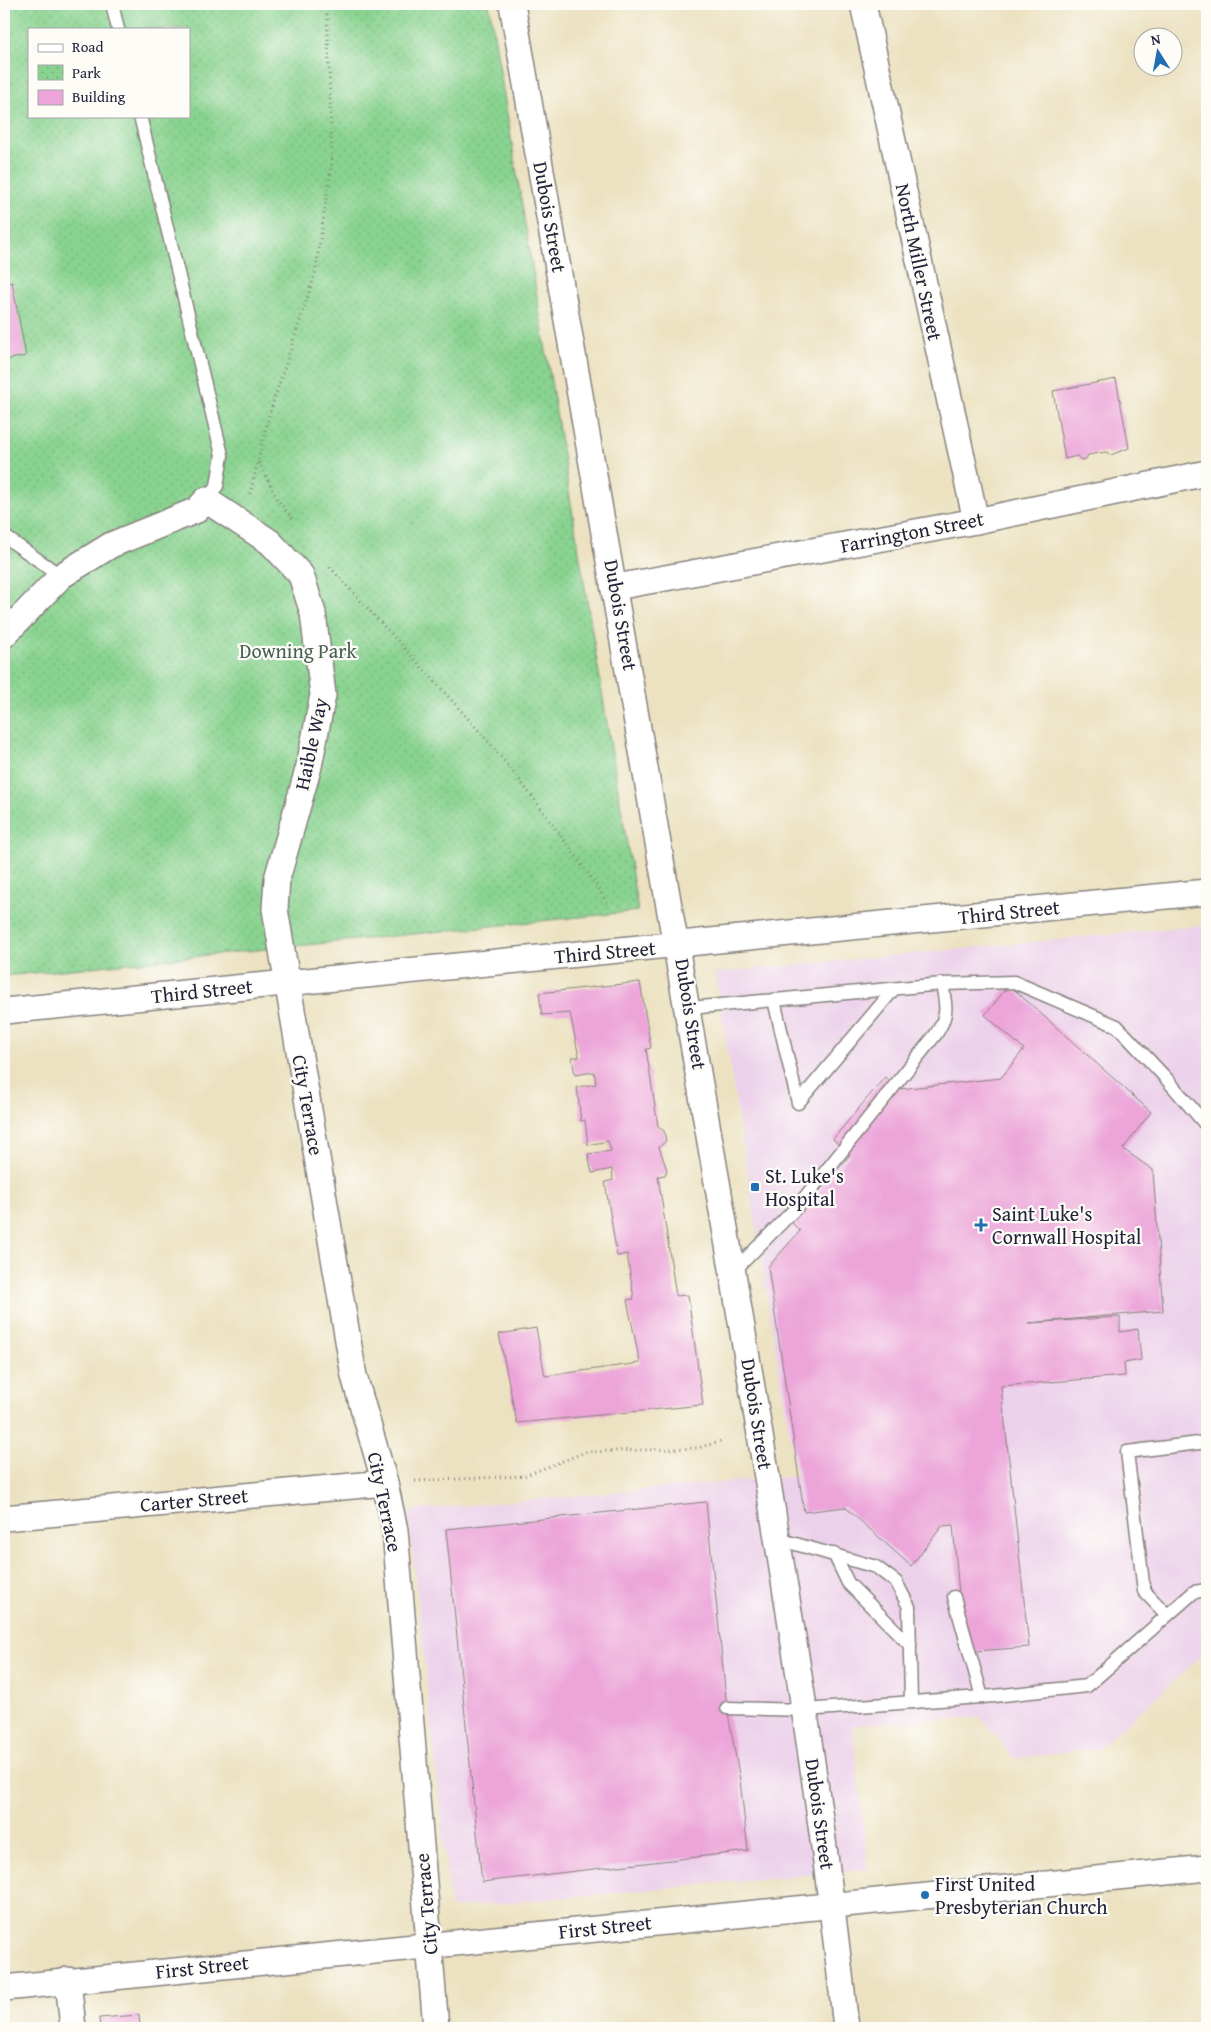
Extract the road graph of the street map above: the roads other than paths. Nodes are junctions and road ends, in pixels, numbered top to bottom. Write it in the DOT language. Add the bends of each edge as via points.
graph roads {
  1 [pos="112,4"];
  2 [pos="512,4"];
  3 [pos="862,4"];
  4 [pos="118,28"];
  5 [pos="140,118"];
  6 [pos="1207,473"];
  7 [pos="206,500"];
  8 [pos="976,521"];
  9 [pos="4,536"];
  10 [pos="61,576"];
  11 [pos="616,587"];
  12 [pos="4,635"];
  13 [pos="1207,892"];
  14 [pos="679,945"];
  15 [pos="287,982"];
  16 [pos="942,984"];
  17 [pos="894,989"];
  18 [pos="774,1000"];
  19 [pos="690,1008"];
  20 [pos="4,1011"];
  21 [pos="1207,1126"];
  22 [pos="733,1272"];
  23 [pos="1207,1442"];
  24 [pos="385,1483"];
  25 [pos="4,1518"];
  26 [pos="778,1539"];
  27 [pos="834,1554"];
  28 [pos="1207,1590"];
  29 [pos="954,1597"];
  30 [pos="1167,1615"];
  31 [pos="910,1645"];
  32 [pos="982,1697"];
  33 [pos="911,1702"];
  34 [pos="727,1708"];
  35 [pos="805,1710"];
  36 [pos="1207,1868"];
  37 [pos="833,1905"];
  38 [pos="429,1944"];
  39 [pos="68,1980"];
  40 [pos="4,1988"];
  41 [pos="73,2028"];
  42 [pos="436,2028"];
  43 [pos="846,2028"];
  1 -- 4 [label="lane"];
  2 -- 11 [label="street, Dubois Street"];
  3 -- 8 [label="street, North Miller Street"];
  5 -- 7 [label="lane" via="222,455 217,486"];
  6 -- 8 [label="street, Farrington Street"];
  7 -- 10 [label="street" via="197,510 111,545"];
  7 -- 15 [label="street, Haible Way" via="270,542 301,575 313,613 323,695 319,724 277,879 274,909"];
  8 -- 11 [label="street, Farrington Street"];
  9 -- 10 [label="lane"];
  10 -- 12 [label="street"];
  11 -- 14 [label="street, Dubois Street"];
  13 -- 14 [label="street, Third Street"];
  14 -- 15 [label="street, Third Street"];
  14 -- 19 [label="street, Dubois Street"];
  15 -- 20 [label="street, Third Street"];
  15 -- 24 [label="street, City Terrace" via="354,1376"];
  16 -- 17 [label="lane"];
  16 -- 21 [label="lane" via="1014,982 1117,1026"];
  16 -- 22 [label="lane" via="947,1012 944,1023 797,1207"];
  17 -- 18 [label="lane"];
  17 -- 18 [label="lane" via="798,1103"];
  18 -- 19 [label="lane"];
  19 -- 22 [label="street, Dubois Street"];
  22 -- 26 [label="street, Dubois Street"];
  23 -- 30 [label="lane" via="1127,1452 1144,1591"];
  24 -- 25 [label="street, Carter Street"];
  24 -- 38 [label="street, City Terrace" via="395,1530"];
  26 -- 27 [label="lane"];
  26 -- 35 [label="street, Dubois Street"];
  27 -- 31 [label="lane" via="848,1583"];
  27 -- 31 [label="lane" via="876,1567 896,1582 910,1607"];
  28 -- 30 [label="lane" via="1194,1592"];
  29 -- 32 [label="lane"];
  30 -- 32 [label="lane" via="1087,1686"];
  31 -- 33 [label="lane"];
  32 -- 33 [label="lane"];
  33 -- 35 [label="lane"];
  34 -- 35 [label="lane"];
  35 -- 37 [label="street, Dubois Street"];
  36 -- 37 [label="street, First Street"];
  37 -- 38 [label="street, First Street"];
  37 -- 43 [label="street, Dubois Street"];
  38 -- 39 [label="street, First Street"];
  38 -- 42 [label="street, City Terrace"];
  39 -- 40 [label="street, First Street"];
  39 -- 41 [label="street"];
}
